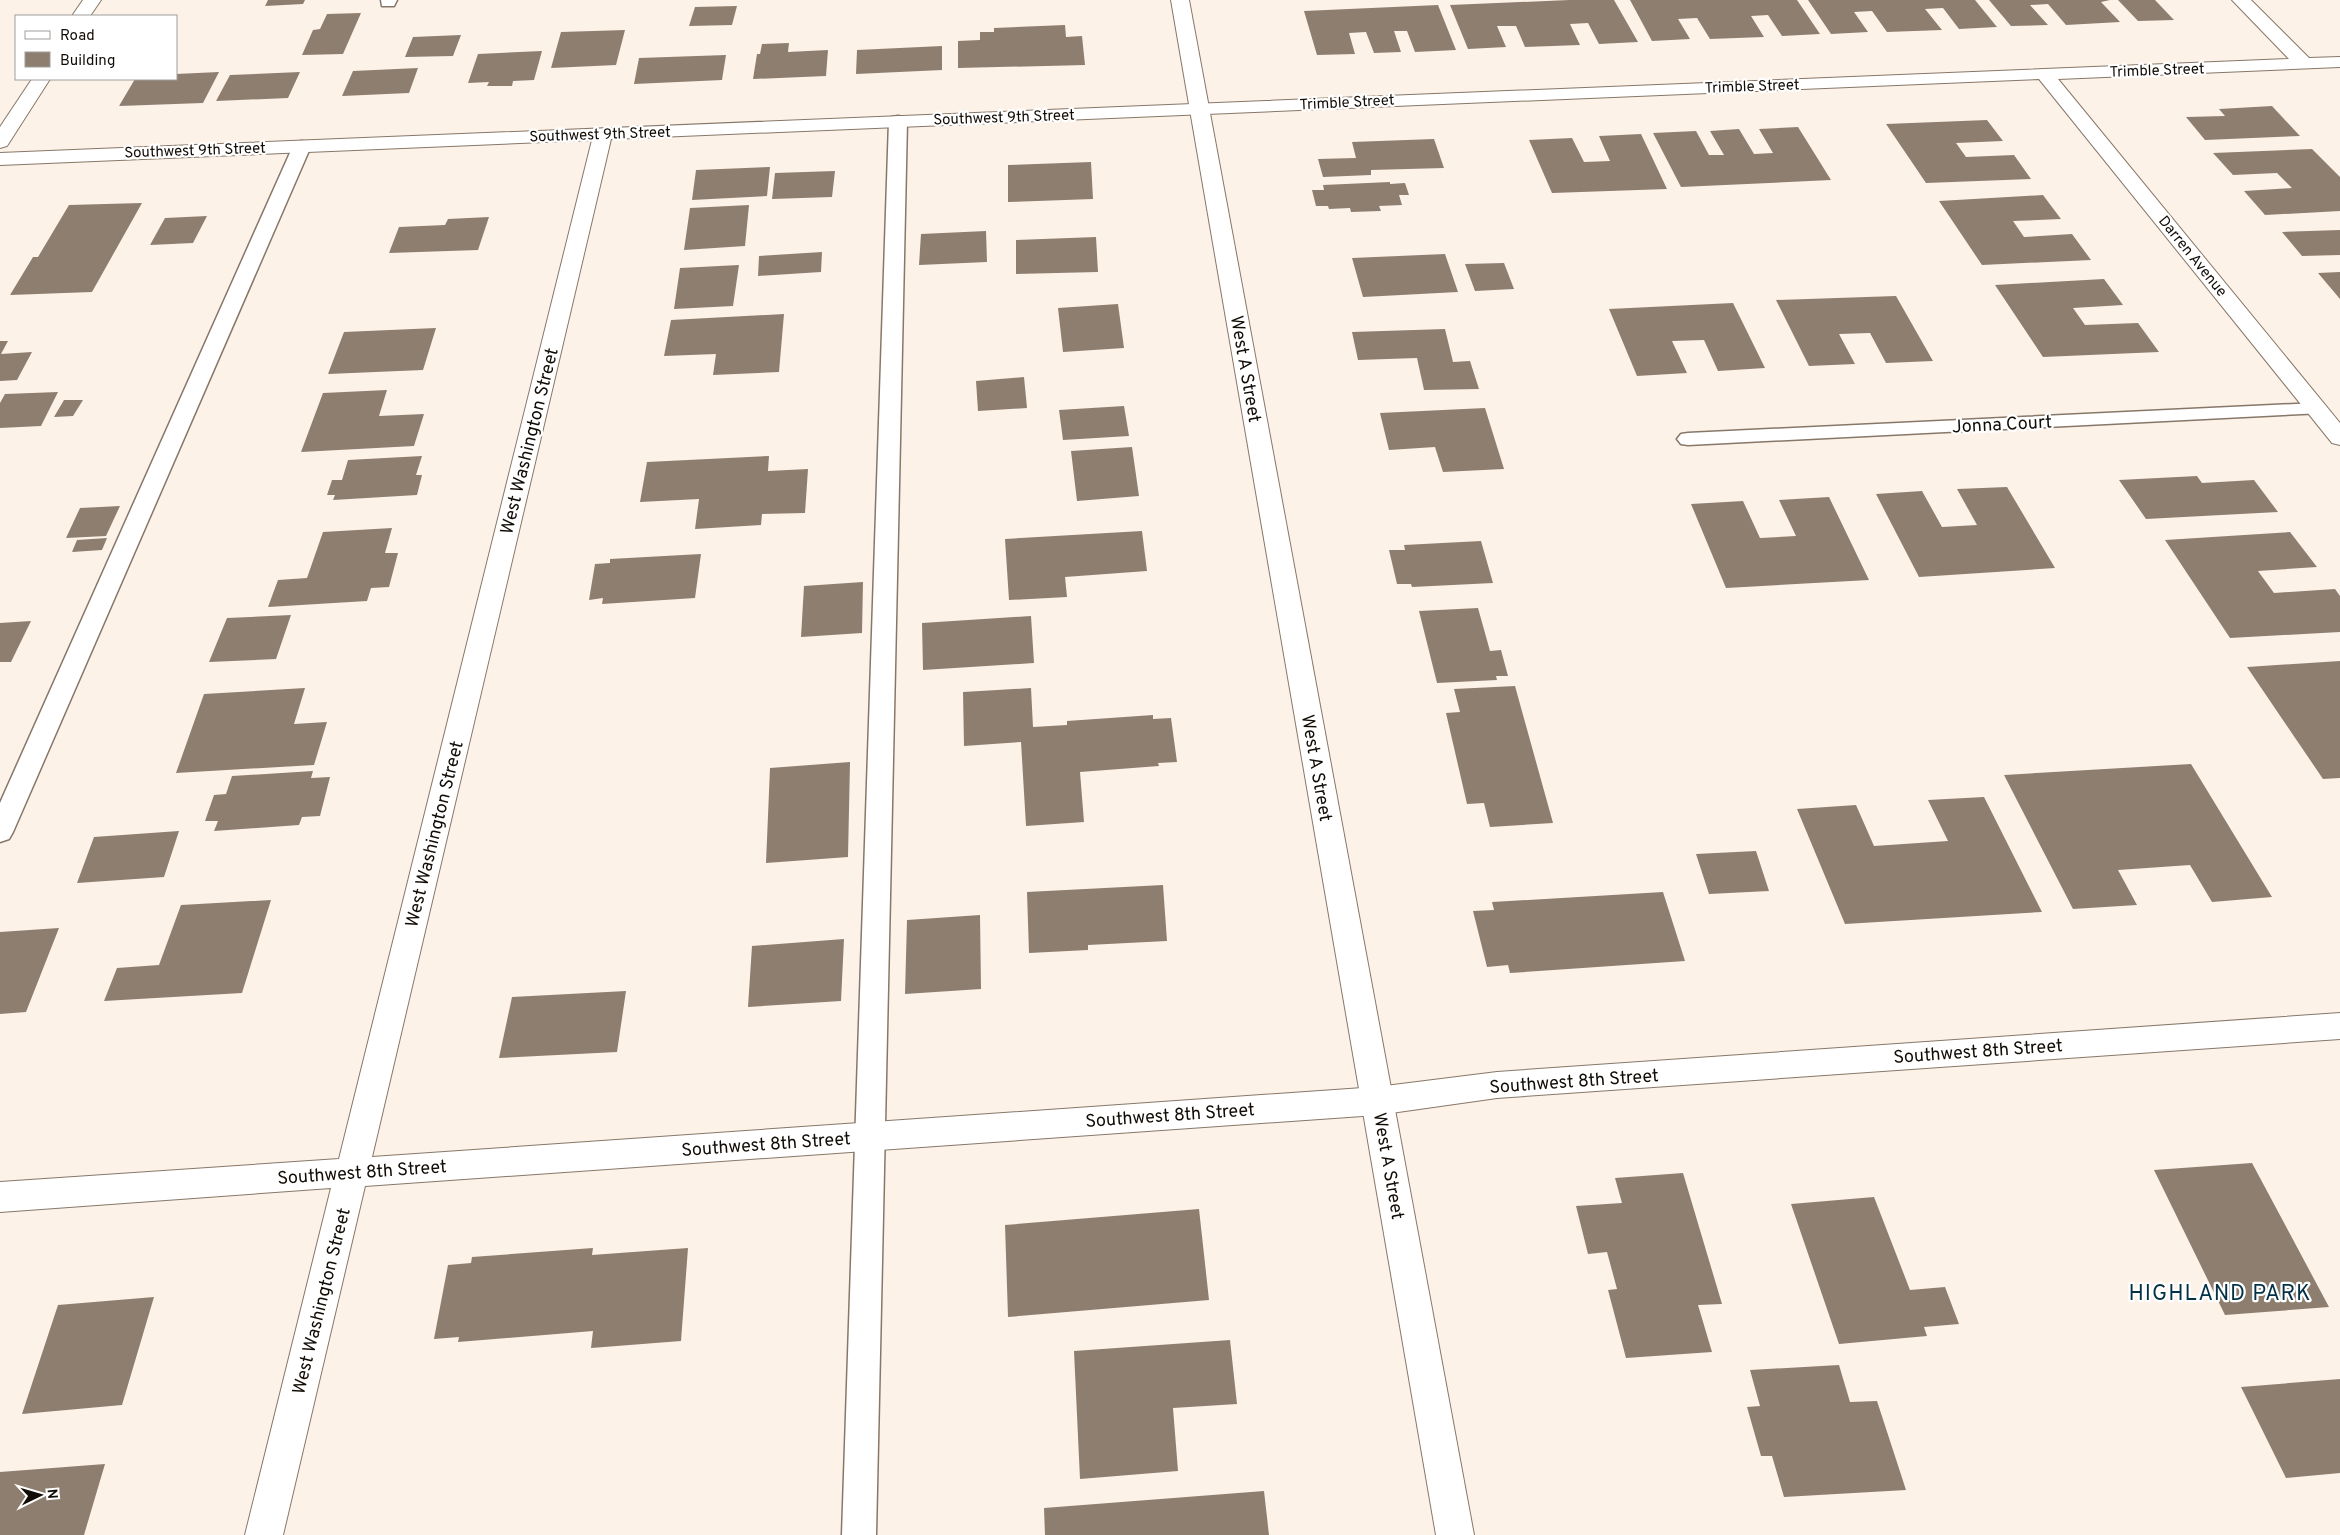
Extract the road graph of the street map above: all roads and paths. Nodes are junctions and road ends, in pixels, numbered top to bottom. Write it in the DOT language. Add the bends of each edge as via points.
graph roads {
  1 [pos="92,0"];
  2 [pos="1180,0"];
  3 [pos="2241,0"];
  4 [pos="82,15"];
  5 [pos="2340,62"];
  6 [pos="2305,64"];
  7 [pos="2045,75"];
  8 [pos="40,80"];
  9 [pos="1199,108"];
  10 [pos="898,121"];
  11 [pos="603,133"];
  12 [pos="0,142"];
  13 [pos="302,146"];
  14 [pos="0,159"];
  15 [pos="2316,409"];
  16 [pos="2340,438"];
  17 [pos="1688,439"];
  18 [pos="0,832"];
  19 [pos="2340,1026"];
  20 [pos="1377,1101"];
  21 [pos="871,1136"];
  22 [pos="352,1172"];
  23 [pos="0,1197"];
  24 [pos="264,1535"];
  25 [pos="859,1535"];
  26 [pos="1455,1535"];
  1 -- 4 [label="street"];
  2 -- 9 [label="street, West A Street"];
  3 -- 6 [label="street"];
  5 -- 6 [label="street, Trimble Street"];
  6 -- 7 [label="street, Trimble Street"];
  7 -- 9 [label="street, Trimble Street"];
  7 -- 15 [label="street, Darren Avenue"];
  8 -- 12 [label="street"];
  9 -- 10 [label="street, Southwest 9th Street"];
  9 -- 20 [label="street, West A Street"];
  10 -- 11 [label="street, Southwest 9th Street"];
  10 -- 21 [label="lane"];
  11 -- 13 [label="street, Southwest 9th Street"];
  11 -- 22 [label="street, West Washington Street"];
  13 -- 14 [label="street, Southwest 9th Street"];
  13 -- 18 [label="lane"];
  15 -- 16 [label="street, Darren Avenue"];
  15 -- 17 [label="lane, Jonna Court"];
  19 -- 20 [label="street, Southwest 8th Street" via="1497,1086"];
  20 -- 21 [label="street, Southwest 8th Street"];
  20 -- 26 [label="street, West A Street"];
  21 -- 22 [label="street, Southwest 8th Street"];
  21 -- 25 [label="lane"];
  22 -- 23 [label="street, Southwest 8th Street"];
  22 -- 24 [label="street, West Washington Street"];
}
